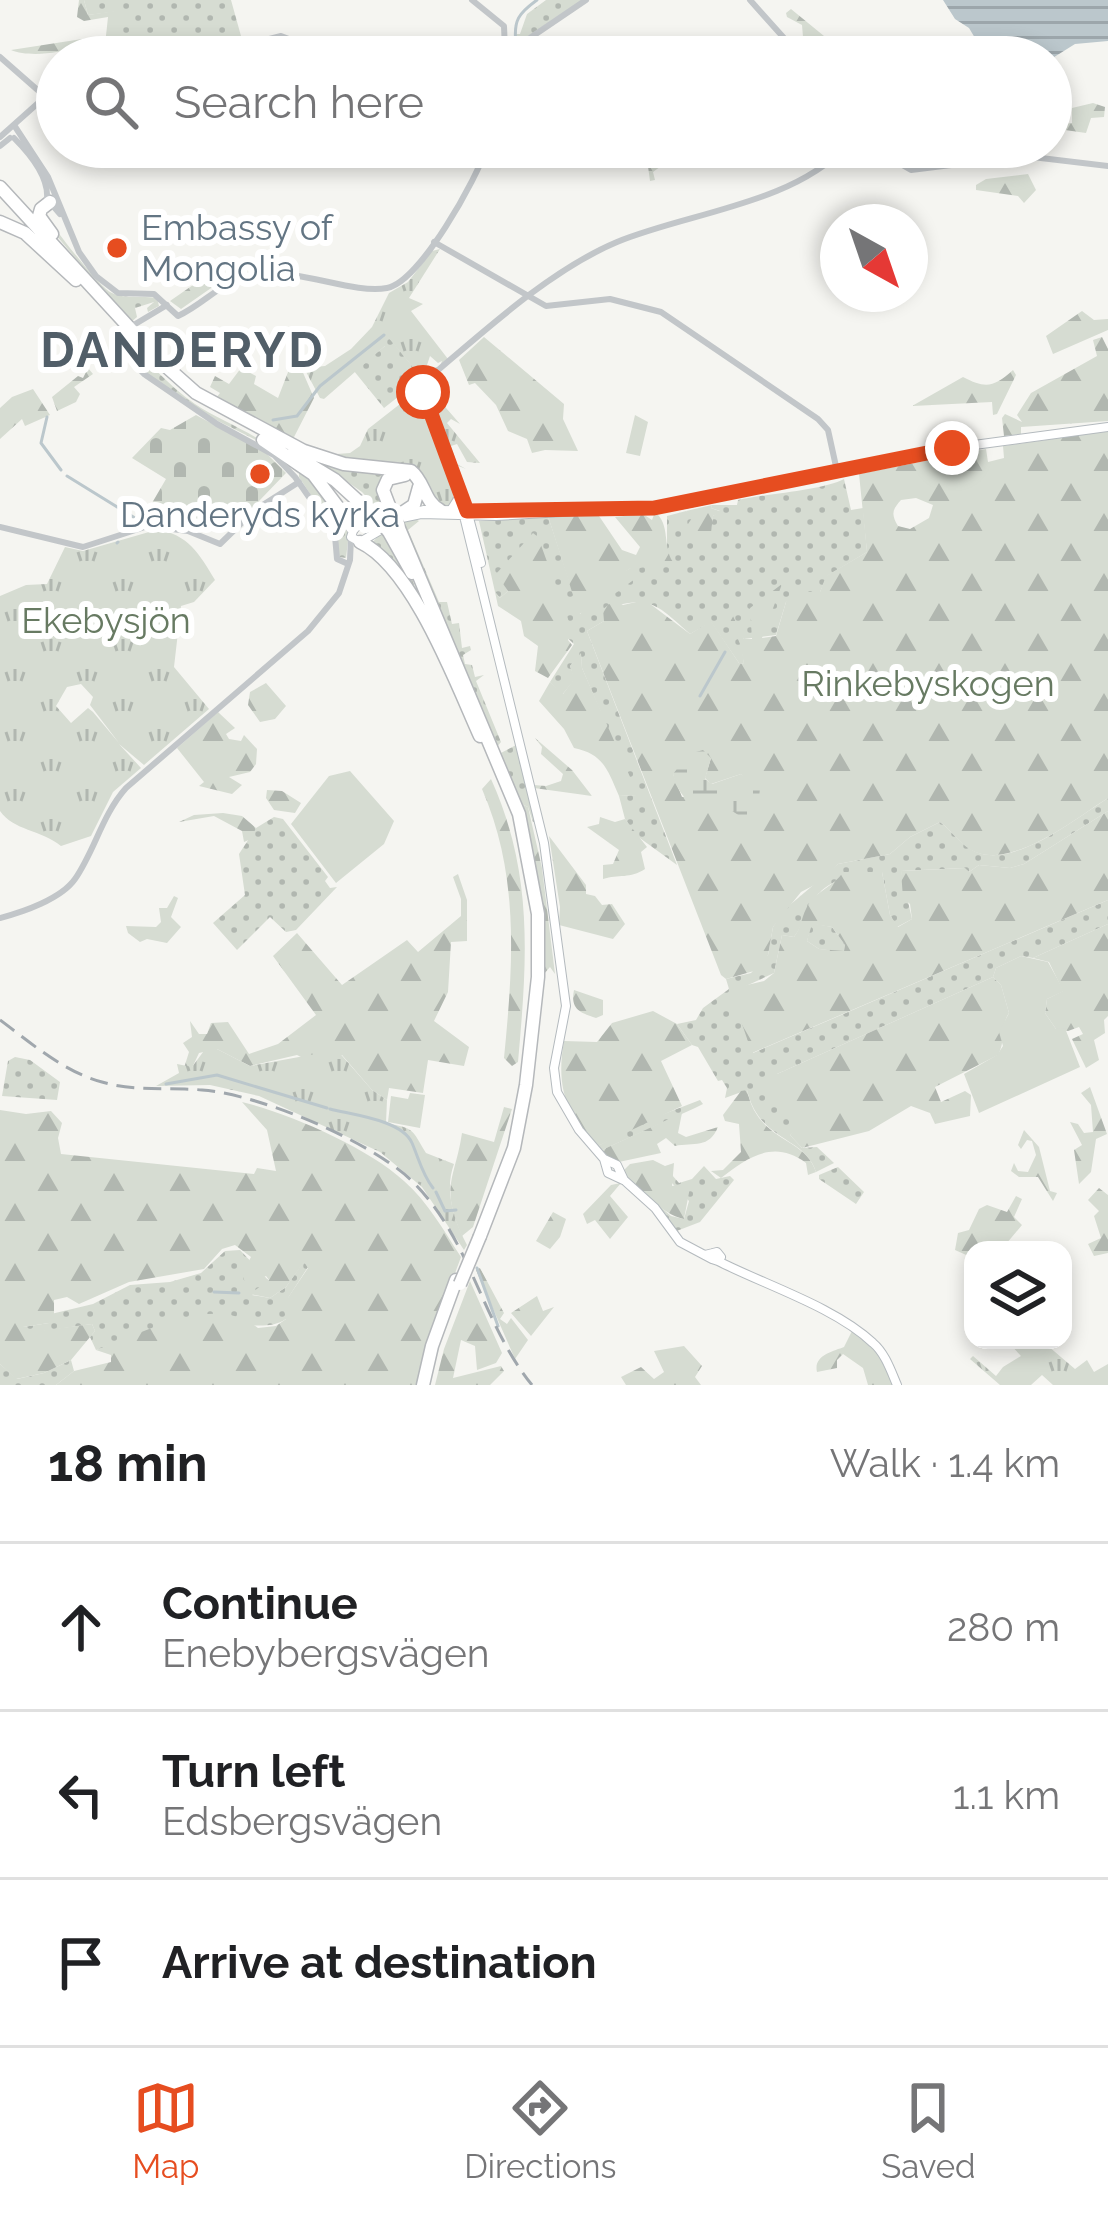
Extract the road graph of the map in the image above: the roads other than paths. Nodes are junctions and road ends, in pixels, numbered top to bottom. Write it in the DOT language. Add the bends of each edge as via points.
graph roads {
  1 [pos="472,0"];
  2 [pos="586,0"];
  3 [pos="750,0"];
  4 [pos="504,36"];
  5 [pos="531,36"];
  6 [pos="782,36"];
  7 [pos="0,58"];
  8 [pos="36,92"];
  9 [pos="36,110"];
  10 [pos="10,134"];
  11 [pos="1072,162"];
  12 [pos="1108,166"];
  13 [pos="36,167"];
  14 [pos="37,168"];
  15 [pos="478,168"];
  16 [pos="821,168"];
  17 [pos="0,188"];
  18 [pos="52,198"];
  19 [pos="0,222"];
  20 [pos="434,242"];
  21 [pos="76,280"];
  22 [pos="530,296"];
  23 [pos="104,301"];
  24 [pos="167,305"];
  25 [pos="132,326"];
  26 [pos="122,335"];
  27 [pos="230,421"];
  28 [pos="1108,427"];
  29 [pos="264,431"];
  30 [pos="837,471"];
  31 [pos="455,475"];
  32 [pos="299,482"];
  33 [pos="422,490"];
  34 [pos="460,496"];
  35 [pos="566,511"];
  36 [pos="433,512"];
  37 [pos="465,516"];
  38 [pos="481,516"];
  39 [pos="391,523"];
  40 [pos="0,527"];
  41 [pos="359,536"];
  42 [pos="473,537"];
  43 [pos="475,552"];
  44 [pos="349,562"];
  45 [pos="490,759"];
  46 [pos="0,918"];
  47 [pos="477,1236"];
  48 [pos="427,1385"];
  49 [pos="897,1385"];
  1 -- 4 [label="street" via="504,26"];
  2 -- 5 [label="street"];
  3 -- 6 [label="street"];
  7 -- 8 [label="street"];
  9 -- 10 [label="street"];
  10 -- 13 [label="street"];
  11 -- 12 [label="street"];
  14 -- 18 [label="street"];
  15 -- 20 [label="street"];
  16 -- 22 [label="street" via="694,221 617,242"];
  17 -- 18 [label="highway" via="26,200"];
  17 -- 21 [label="highway"];
  17 -- 23 [label="highway"];
  18 -- 23 [label="highway" via="42,220"];
  18 -- 24 [label="street" via="109,290 154,294"];
  19 -- 21 [label="highway" via="26,233"];
  20 -- 22 [label="street"];
  20 -- 24 [label="street" via="412,274 389,287 257,274 221,285 178,316"];
  21 -- 27 [label="highway" via="168,378"];
  22 -- 30 [label="street" via="551,307 610,299 661,312 818,419"];
  22 -- 31 [label="street" via="422,386"];
  23 -- 29 [label="highway" via="196,393"];
  24 -- 25 [label="street"];
  26 -- 32 [label="street" via="114,344 133,364 264,447"];
  27 -- 39 [label="highway" via="335,480"];
  27 -- 41 [label="highway" via="302,464"];
  28 -- 30 [label="main road"];
  29 -- 33 [label="highway" via="344,464 405,469"];
  29 -- 39 [label="highway" via="332,471"];
  30 -- 35 [label="main road" via="679,505"];
  31 -- 34 [label="street"];
  31 -- 37 [label="street"];
  32 -- 40 [label="street" via="220,544 148,526 83,547"];
  32 -- 44 [label="street" via="335,536 337,559"];
  33 -- 36 [label="highway"];
  33 -- 39 [label="highway"];
  33 -- 39 [label="highway" via="408,475 388,479 383,495"];
  34 -- 36 [label="main road" via="457,506"];
  34 -- 37 [label="street"];
  35 -- 37 [label="main road"];
  35 -- 38 [label="main road"];
  36 -- 37 [label="main road"];
  36 -- 37 [label="main road"];
  36 -- 39 [label="main road"];
  36 -- 41 [label="main road"];
  37 -- 38 [label="main road"];
  37 -- 42 [label="main road"];
  37 -- 43 [label="main road"];
  38 -- 42 [label="main road"];
  39 -- 41 [label="main road"];
  39 -- 45 [label="highway"];
  39 -- 47 [label="highway" via="420,573 520,814 538,914 526,1085 514,1148"];
  41 -- 44 [label="street"];
  41 -- 45 [label="highway" via="420,611"];
  42 -- 43 [label="main road"];
  43 -- 49 [label="main road" via="544,843 566,1001 555,1082 567,1114 680,1242 871,1340"];
  44 -- 46 [label="street" via="336,597 299,640 119,796 71,884"];
  45 -- 47 [label="highway" via="524,860 532,976 507,1147"];
  47 -- 48 [label="highway, bridge"];
}
